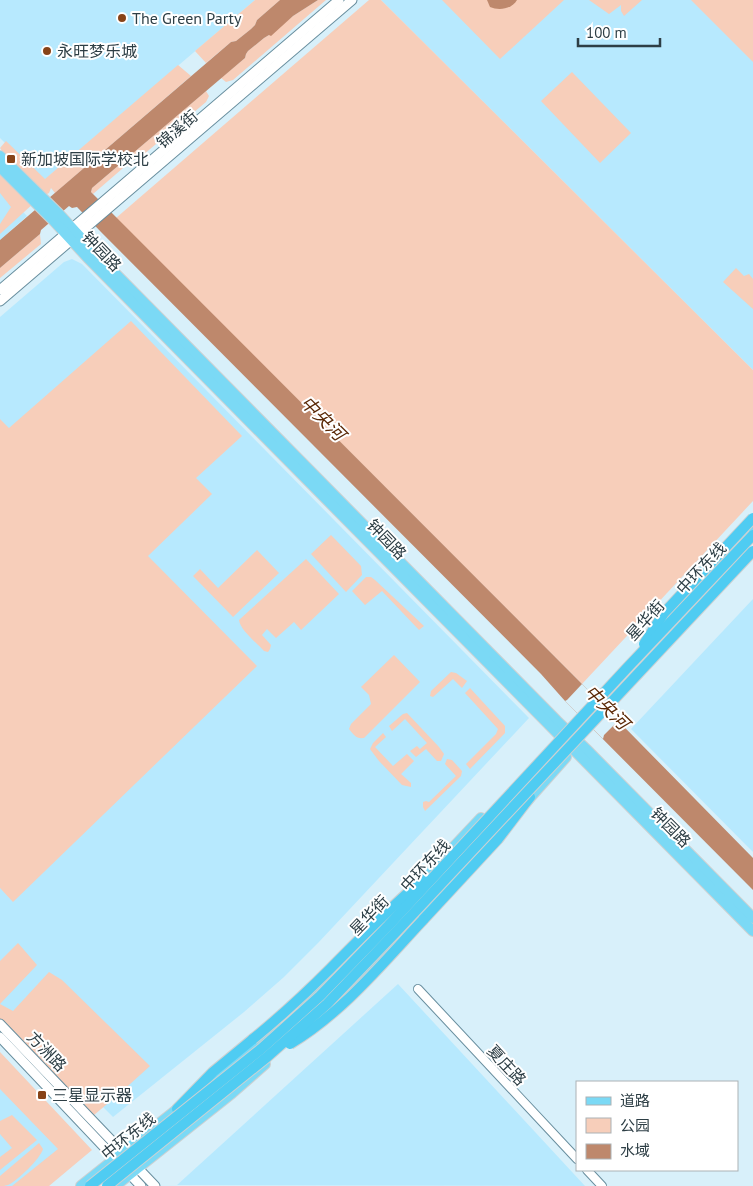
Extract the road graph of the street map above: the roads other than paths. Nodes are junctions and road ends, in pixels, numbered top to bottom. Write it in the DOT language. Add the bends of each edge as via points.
graph roads {
  1 [pos="340,0"];
  2 [pos="352,0"];
  3 [pos="0,156"];
  4 [pos="0,167"];
  5 [pos="41,201"];
  6 [pos="105,205"];
  7 [pos="71,234"];
  8 [pos="0,290"];
  9 [pos="0,301"];
  10 [pos="753,518"];
  11 [pos="753,526"];
  12 [pos="753,535"];
  13 [pos="753,551"];
  14 [pos="753,558"];
  15 [pos="628,668"];
  16 [pos="562,733"];
  17 [pos="577,746"];
  18 [pos="530,797"];
  19 [pos="453,856"];
  20 [pos="753,918"];
  21 [pos="753,931"];
  22 [pos="418,989"];
  23 [pos="0,1024"];
  24 [pos="0,1037"];
  25 [pos="267,1057"];
  26 [pos="177,1109"];
  27 [pos="119,1156"];
  28 [pos="576,1158"];
  29 [pos="134,1171"];
  30 [pos="588,1171"];
  31 [pos="81,1186"];
  32 [pos="90,1186"];
  33 [pos="107,1186"];
  34 [pos="115,1186"];
  35 [pos="140,1186"];
  36 [pos="155,1186"];
  37 [pos="602,1186"];
  1 -- 6 [label="main road, 锦溪街"];
  2 -- 6 [label="main road, 锦溪街"];
  3 -- 5 [label="main road, 钟园路"];
  4 -- 5 [label="main road, 钟园路"];
  5 -- 7 [label="main road, 钟园路"];
  6 -- 7 [label="main road, 锦溪街"];
  7 -- 8 [label="main road, 锦溪街"];
  7 -- 9 [label="main road, 锦溪街"];
  7 -- 16 [label="main road, 钟园路"];
  10 -- 15 [label="highway, bridge" via="664,613"];
  11 -- 16 [label="main road, 星华街, bridge"];
  12 -- 15 [label="highway, 中环东线, bridge"];
  13 -- 25 [label="highway, 中环东线, bridge" via="371,959 327,1004"];
  14 -- 17 [label="main road"];
  15 -- 19 [label="highway, 中环东线, bridge"];
  16 -- 17 [label="main road, 钟园路"];
  16 -- 26 [label="main road, 星华街" via="315,991"];
  17 -- 18 [label="main road"];
  17 -- 20 [label="main road, 钟园路"];
  17 -- 21 [label="main road, 钟园路"];
  18 -- 25 [label="highway, bridge" via="498,839 364,983 307,1034"];
  18 -- 29 [label="main road" via="331,1008"];
  19 -- 26 [label="highway, bridge" via="410,890 312,987 213,1072"];
  19 -- 32 [label="highway, 中环东线, bridge" via="339,977 291,1022"];
  22 -- 28 [label="street, 夏庄路"];
  23 -- 27 [label="main road, 方洲路"];
  24 -- 27 [label="main road, 方洲路"];
  25 -- 33 [label="highway, 中环东线, bridge"];
  26 -- 27 [label="main road, 星华街"];
  27 -- 29 [label="main road, 方洲路"];
  27 -- 31 [label="main road, 星华街"];
  29 -- 34 [label="main road"];
  29 -- 35 [label="main road, 方洲路"];
  29 -- 36 [label="main road, 方洲路"];
  30 -- 37 [label="street"];
}
